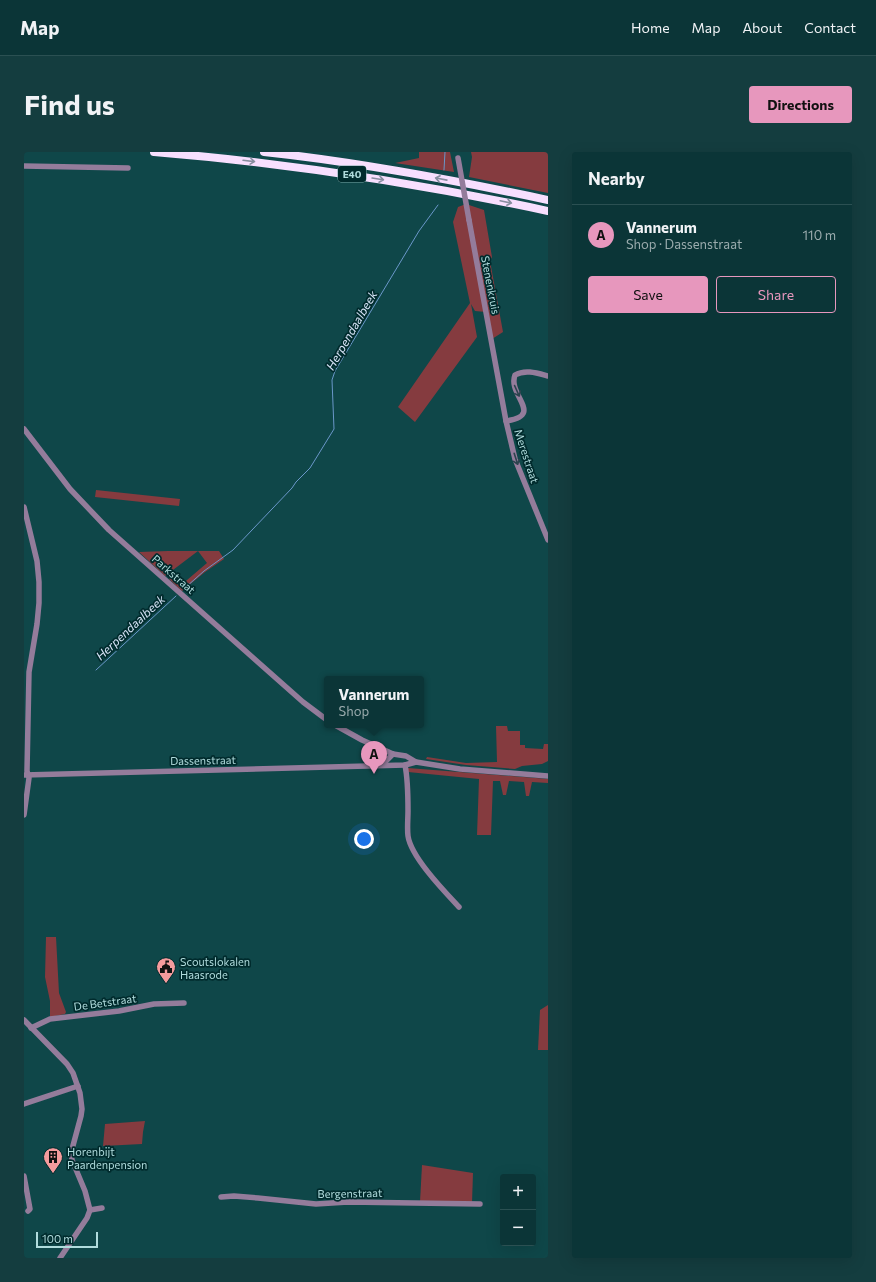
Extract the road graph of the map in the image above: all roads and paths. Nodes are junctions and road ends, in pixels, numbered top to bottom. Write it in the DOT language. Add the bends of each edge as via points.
graph roads {
  1 [pos="154,152"];
  2 [pos="264,152"];
  3 [pos="457,155"];
  4 [pos="24,166"];
  5 [pos="128,168"];
  6 [pos="548,200"];
  7 [pos="548,211"];
  8 [pos="548,376"];
  9 [pos="506,422"];
  10 [pos="24,429"];
  11 [pos="24,507"];
  12 [pos="548,540"];
  13 [pos="324,718"];
  14 [pos="340,728"];
  15 [pos="390,756"];
  16 [pos="409,758"];
  17 [pos="416,762"];
  18 [pos="382,765"];
  19 [pos="391,765"];
  20 [pos="406,765"];
  21 [pos="26,775"];
  22 [pos="548,776"];
  23 [pos="24,813"];
  24 [pos="459,907"];
  25 [pos="184,1003"];
  26 [pos="24,1020"];
  27 [pos="31,1028"];
  28 [pos="78,1086"];
  29 [pos="24,1104"];
  30 [pos="24,1176"];
  31 [pos="221,1197"];
  32 [pos="480,1204"];
  33 [pos="102,1208"];
  34 [pos="90,1210"];
  35 [pos="28,1211"];
  36 [pos="60,1258"];
  1 -- 7 [label="highway, E40, one-way" via="346,174 467,194"];
  6 -- 2 [label="highway, E40, one-way" via="416,174"];
  3 -- 9 [label="street, Stenenkruis, bridge"];
  4 -- 5 [label="street"];
  8 -- 9 [label="street, one-way" via="527,372 515,375 514,386 524,410 521,418"];
  9 -- 12 [label="street, Merestraat, one-way" via="515,459"];
  10 -- 13 [label="street, Parkstraat" via="70,489 109,530"];
  11 -- 21 [label="street" via="37,561 39,582 37,624 29,672"];
  14 -- 15 [label="street" via="384,750"];
  15 -- 16 [label="street"];
  15 -- 18 [label="street"];
  15 -- 19 [label="street"];
  16 -- 17 [label="street"];
  16 -- 20 [label="street"];
  17 -- 20 [label="street"];
  17 -- 22 [label="street" via="460,769"];
  18 -- 19 [label="street, Dassenstraat"];
  18 -- 21 [label="street, Dassenstraat"];
  19 -- 20 [label="street, Dassenstraat"];
  20 -- 24 [label="street" via="410,843 417,857"];
  21 -- 23 [label="street" via="29,778"];
  25 -- 27 [label="street, De Betstraat" via="154,1004 50,1019"];
  26 -- 27 [label="street"];
  27 -- 28 [label="street" via="67,1064"];
  28 -- 29 [label="street"];
  28 -- 34 [label="street" via="81,1116 71,1153"];
  30 -- 35 [label="street" via="30,1208"];
  31 -- 32 [label="street, Bergenstraat" via="316,1204"];
  33 -- 34 [label="street"];
  34 -- 36 [label="street"];
}
